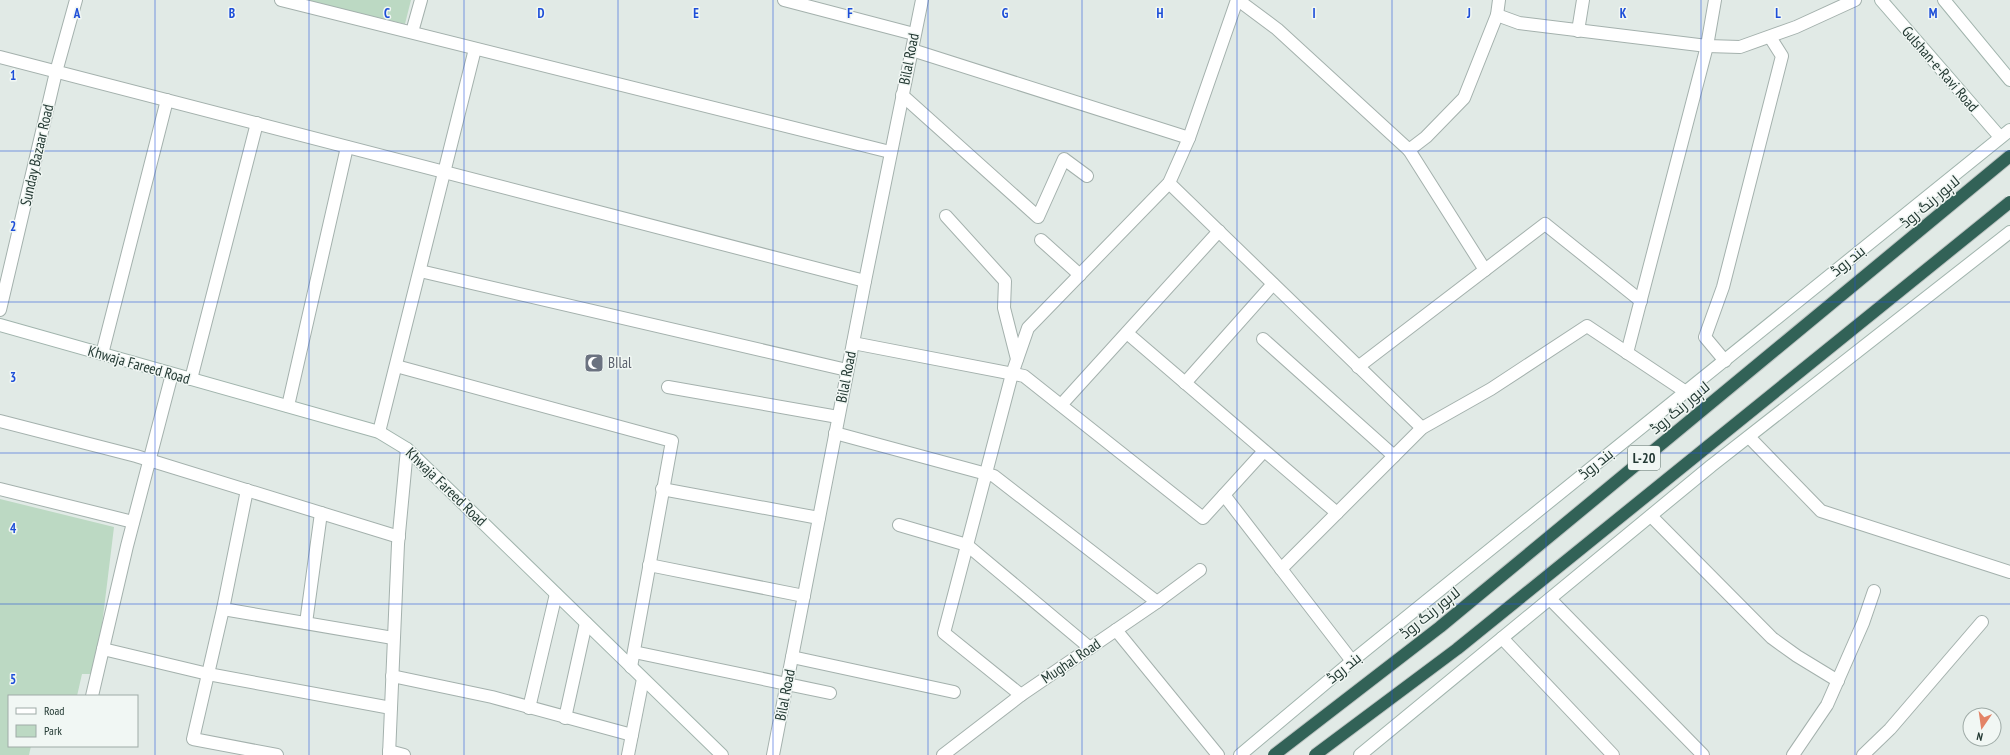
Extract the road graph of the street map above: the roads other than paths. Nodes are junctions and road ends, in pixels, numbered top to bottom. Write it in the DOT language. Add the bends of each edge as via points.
graph roads {
  1 [pos="76,0"];
  2 [pos="281,0"];
  3 [pos="421,0"];
  4 [pos="784,0"];
  5 [pos="922,0"];
  6 [pos="1237,0"];
  7 [pos="1499,0"];
  8 [pos="1583,0"];
  9 [pos="1715,0"];
  10 [pos="1855,0"];
  11 [pos="1881,0"];
  12 [pos="1944,0"];
  13 [pos="1497,15"];
  14 [pos="1578,31"];
  15 [pos="412,32"];
  16 [pos="914,34"];
  17 [pos="1770,36"];
  18 [pos="1707,46"];
  19 [pos="475,49"];
  20 [pos="912,50"];
  21 [pos="0,57"];
  22 [pos="56,72"];
  23 [pos="2010,80"];
  24 [pos="902,95"];
  25 [pos="167,100"];
  26 [pos="257,124"];
  27 [pos="2010,130"];
  28 [pos="2000,137"];
  29 [pos="1189,138"];
  30 [pos="347,147"];
  31 [pos="1409,150"];
  32 [pos="890,152"];
  33 [pos="2010,156"];
  34 [pos="445,172"];
  35 [pos="1087,176"];
  36 [pos="1169,183"];
  37 [pos="2010,202"];
  38 [pos="946,216"];
  39 [pos="1219,231"];
  40 [pos="2010,232"];
  41 [pos="1041,240"];
  42 [pos="1485,270"];
  43 [pos="420,271"];
  44 [pos="1080,275"];
  45 [pos="865,281"];
  46 [pos="1273,284"];
  47 [pos="1641,301"];
  48 [pos="0,310"];
  49 [pos="0,326"];
  50 [pos="1127,333"];
  51 [pos="1263,339"];
  52 [pos="853,343"];
  53 [pos="1627,353"];
  54 [pos="102,354"];
  55 [pos="1017,359"];
  56 [pos="1725,361"];
  57 [pos="396,366"];
  58 [pos="1358,366"];
  59 [pos="847,370"];
  60 [pos="172,374"];
  61 [pos="1012,374"];
  62 [pos="191,379"];
  63 [pos="1185,383"];
  64 [pos="668,387"];
  65 [pos="1686,392"];
  66 [pos="1061,405"];
  67 [pos="288,406"];
  68 [pos="838,417"];
  69 [pos="0,421"];
  70 [pos="1422,428"];
  71 [pos="379,432"];
  72 [pos="835,432"];
  73 [pos="1749,437"];
  74 [pos="407,449"];
  75 [pos="1264,451"];
  76 [pos="1394,456"];
  77 [pos="149,460"];
  78 [pos="985,474"];
  79 [pos="0,489"];
  80 [pos="662,489"];
  81 [pos="247,490"];
  82 [pos="1224,495"];
  83 [pos="321,513"];
  84 [pos="1337,513"];
  85 [pos="1651,516"];
  86 [pos="819,518"];
  87 [pos="133,522"];
  88 [pos="899,525"];
  89 [pos="399,537"];
  90 [pos="967,545"];
  91 [pos="649,565"];
  92 [pos="1281,569"];
  93 [pos="1200,570"];
  94 [pos="2010,572"];
  95 [pos="1874,591"];
  96 [pos="556,594"];
  97 [pos="804,596"];
  98 [pos="1550,599"];
  99 [pos="1157,602"];
  100 [pos="223,609"];
  101 [pos="1982,622"];
  102 [pos="306,623"];
  103 [pos="586,623"];
  104 [pos="1116,630"];
  105 [pos="394,638"];
  106 [pos="1502,638"];
  107 [pos="1090,648"];
  108 [pos="103,649"];
  109 [pos="634,652"];
  110 [pos="792,657"];
  111 [pos="1352,662"];
  112 [pos="631,667"];
  113 [pos="208,674"];
  114 [pos="392,676"];
  115 [pos="644,679"];
  116 [pos="1838,681"];
  117 [pos="787,684"];
  118 [pos="830,692"];
  119 [pos="954,692"];
  120 [pos="1021,694"];
  121 [pos="92,695"];
  122 [pos="391,708"];
  123 [pos="529,708"];
  124 [pos="565,718"];
  125 [pos="632,736"];
  126 [pos="389,753"];
  127 [pos="277,755"];
  128 [pos="404,755"];
  129 [pos="628,755"];
  130 [pos="722,755"];
  131 [pos="773,755"];
  132 [pos="943,755"];
  133 [pos="1218,755"];
  134 [pos="1240,755"];
  135 [pos="1274,755"];
  136 [pos="1315,755"];
  137 [pos="1360,755"];
  138 [pos="1613,755"];
  139 [pos="1703,755"];
  140 [pos="1793,755"];
  141 [pos="1864,755"];
  1 -- 22 [label="street, Sunday Bazaar Road"];
  2 -- 15 [label="street"];
  3 -- 15 [label="street"];
  4 -- 16 [label="street"];
  5 -- 16 [label="street, Bilal Road"];
  6 -- 29 [label="street"];
  6 -- 31 [label="street" via="1277,29"];
  7 -- 13 [label="street"];
  8 -- 14 [label="street"];
  9 -- 18 [label="street"];
  10 -- 17 [label="street"];
  11 -- 28 [label="street, Gulshan-e-Ravi Road"];
  12 -- 23 [label="street"];
  13 -- 14 [label="street" via="1519,23"];
  13 -- 31 [label="street" via="1464,98 1426,137"];
  14 -- 18 [label="street"];
  15 -- 19 [label="street"];
  16 -- 20 [label="street, Bilal Road"];
  17 -- 18 [label="street" via="1740,47"];
  17 -- 56 [label="street" via="1782,56 1723,287 1705,337"];
  18 -- 47 [label="street"];
  19 -- 32 [label="street"];
  19 -- 34 [label="street"];
  20 -- 24 [label="street, Bilal Road"];
  20 -- 29 [label="street"];
  21 -- 22 [label="street"];
  22 -- 25 [label="street"];
  22 -- 48 [label="street, Sunday Bazaar Road"];
  24 -- 32 [label="street, Bilal Road"];
  24 -- 35 [label="street" via="1038,216 1064,159"];
  25 -- 26 [label="street"];
  25 -- 54 [label="street"];
  26 -- 30 [label="street"];
  26 -- 62 [label="street"];
  27 -- 28 [label="street, بند روڈ"];
  28 -- 56 [label="street, بند روڈ"];
  29 -- 36 [label="street"];
  30 -- 34 [label="street"];
  30 -- 67 [label="street"];
  31 -- 42 [label="street"];
  32 -- 45 [label="street, Bilal Road"];
  33 -- 135 [label="highway, لاہور رنگ روڈ / L-20, bridge" via="1440,627"];
  34 -- 43 [label="street"];
  34 -- 45 [label="street"];
  36 -- 39 [label="street"];
  36 -- 44 [label="street"];
  37 -- 136 [label="highway, L-20, bridge" via="1463,644"];
  38 -- 55 [label="street" via="1005,281 1004,308"];
  39 -- 46 [label="street"];
  39 -- 50 [label="street"];
  40 -- 73 [label="street"];
  41 -- 44 [label="street"];
  42 -- 47 [label="street" via="1545,224"];
  42 -- 58 [label="street"];
  43 -- 57 [label="street"];
  43 -- 59 [label="street"];
  44 -- 55 [label="street" via="1028,328"];
  45 -- 52 [label="street, Bilal Road"];
  46 -- 58 [label="street"];
  46 -- 63 [label="street"];
  47 -- 53 [label="street"];
  49 -- 54 [label="street, Khwaja Fareed Road"];
  50 -- 63 [label="street"];
  50 -- 66 [label="street"];
  51 -- 76 [label="street"];
  52 -- 59 [label="street, Bilal Road"];
  52 -- 61 [label="street"];
  53 -- 65 [label="street"];
  53 -- 70 [label="street" via="1587,326 1491,389"];
  54 -- 60 [label="street, Khwaja Fareed Road"];
  55 -- 61 [label="street"];
  56 -- 65 [label="street, بند روڈ"];
  57 -- 71 [label="street"];
  57 -- 80 [label="street" via="672,441"];
  58 -- 70 [label="street"];
  59 -- 68 [label="street, Bilal Road"];
  60 -- 62 [label="street, Khwaja Fareed Road"];
  60 -- 77 [label="street"];
  61 -- 66 [label="street" via="1024,376"];
  61 -- 78 [label="street"];
  62 -- 67 [label="street, Khwaja Fareed Road"];
  63 -- 75 [label="street"];
  64 -- 68 [label="street"];
  65 -- 111 [label="street, بند روڈ"];
  66 -- 82 [label="street" via="1203,518"];
  67 -- 71 [label="street, Khwaja Fareed Road"];
  68 -- 72 [label="street, Bilal Road"];
  69 -- 77 [label="street"];
  70 -- 76 [label="street"];
  71 -- 74 [label="street, Khwaja Fareed Road"];
  72 -- 78 [label="street"];
  72 -- 86 [label="street, Bilal Road"];
  73 -- 85 [label="street"];
  73 -- 94 [label="street" via="1821,511"];
  74 -- 89 [label="street"];
  74 -- 96 [label="street, Khwaja Fareed Road"];
  75 -- 82 [label="street"];
  75 -- 84 [label="street"];
  76 -- 84 [label="street"];
  77 -- 81 [label="street"];
  77 -- 87 [label="street"];
  78 -- 90 [label="street"];
  78 -- 99 [label="street" via="994,476"];
  79 -- 87 [label="street"];
  80 -- 86 [label="street"];
  80 -- 91 [label="street"];
  81 -- 83 [label="street"];
  81 -- 100 [label="street"];
  82 -- 92 [label="street"];
  83 -- 89 [label="street"];
  83 -- 102 [label="street"];
  84 -- 92 [label="street"];
  85 -- 98 [label="street"];
  85 -- 116 [label="street" via="1772,638"];
  86 -- 97 [label="street, Bilal Road"];
  87 -- 108 [label="street"];
  88 -- 90 [label="street"];
  89 -- 105 [label="street"];
  90 -- 107 [label="street"];
  90 -- 120 [label="street" via="944,633"];
  91 -- 97 [label="street"];
  91 -- 109 [label="street"];
  92 -- 111 [label="street"];
  93 -- 99 [label="street, Mughal Road"];
  95 -- 116 [label="street"];
  96 -- 103 [label="street, Khwaja Fareed Road"];
  96 -- 123 [label="street"];
  97 -- 110 [label="street, Bilal Road"];
  98 -- 106 [label="street"];
  98 -- 139 [label="street"];
  99 -- 104 [label="street, Mughal Road"];
  100 -- 102 [label="street"];
  100 -- 113 [label="street"];
  101 -- 141 [label="street"];
  102 -- 105 [label="street"];
  103 -- 112 [label="street, Khwaja Fareed Road"];
  103 -- 124 [label="street"];
  104 -- 107 [label="street, Mughal Road"];
  104 -- 133 [label="street"];
  105 -- 114 [label="street"];
  106 -- 137 [label="street"];
  106 -- 138 [label="street"];
  107 -- 120 [label="street, Mughal Road"];
  108 -- 113 [label="street"];
  108 -- 121 [label="street"];
  109 -- 112 [label="street"];
  109 -- 117 [label="street"];
  110 -- 117 [label="street, Bilal Road"];
  110 -- 119 [label="street"];
  111 -- 134 [label="street, بند روڈ"];
  112 -- 115 [label="street, Khwaja Fareed Road"];
  113 -- 122 [label="street"];
  113 -- 127 [label="street" via="193,740"];
  114 -- 122 [label="street"];
  114 -- 123 [label="street" via="492,697"];
  115 -- 125 [label="street"];
  115 -- 130 [label="street, Khwaja Fareed Road"];
  116 -- 140 [label="street" via="1827,705"];
  117 -- 118 [label="street"];
  117 -- 131 [label="street, Bilal Road"];
  120 -- 132 [label="street, Mughal Road"];
  122 -- 126 [label="street"];
  123 -- 124 [label="street"];
  124 -- 125 [label="street"];
  125 -- 129 [label="street"];
  126 -- 128 [label="street"];
}
